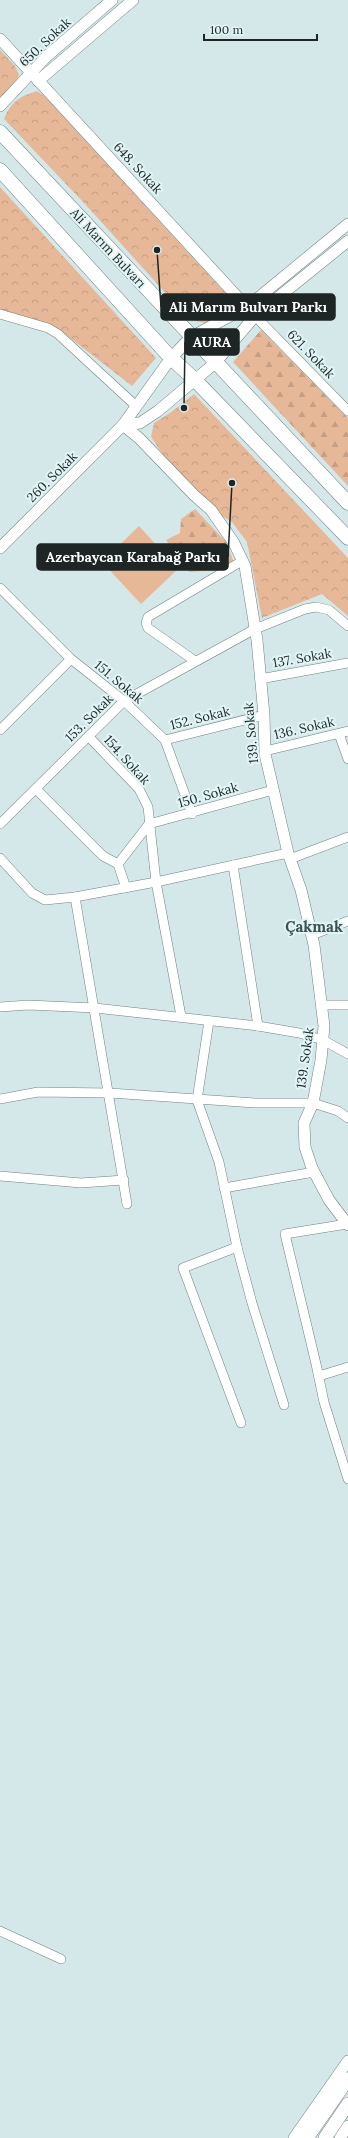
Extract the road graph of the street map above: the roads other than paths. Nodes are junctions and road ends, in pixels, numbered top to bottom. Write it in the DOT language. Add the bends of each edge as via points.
graph roads {
  1 [pos="112,0"];
  2 [pos="133,0"];
  3 [pos="0,39"];
  4 [pos="34,77"];
  5 [pos="0,106"];
  6 [pos="0,132"];
  7 [pos="0,170"];
  8 [pos="348,224"];
  9 [pos="348,240"];
  10 [pos="247,307"];
  11 [pos="0,314"];
  12 [pos="255,316"];
  13 [pos="191,337"];
  14 [pos="170,358"];
  15 [pos="215,363"];
  16 [pos="194,379"];
  17 [pos="136,406"];
  18 [pos="348,411"];
  19 [pos="123,425"];
  20 [pos="348,503"];
  21 [pos="348,538"];
  22 [pos="0,548"];
  23 [pos="242,561"];
  24 [pos="0,588"];
  25 [pos="348,626"];
  26 [pos="255,628"];
  27 [pos="71,659"];
  28 [pos="195,661"];
  29 [pos="348,663"];
  30 [pos="260,679"];
  31 [pos="124,701"];
  32 [pos="264,715"];
  33 [pos="0,730"];
  34 [pos="348,731"];
  35 [pos="339,734"];
  36 [pos="89,737"];
  37 [pos="165,740"];
  38 [pos="265,750"];
  39 [pos="348,759"];
  40 [pos="36,789"];
  41 [pos="273,790"];
  42 [pos="192,814"];
  43 [pos="0,824"];
  44 [pos="150,824"];
  45 [pos="348,837"];
  46 [pos="289,856"];
  47 [pos="0,858"];
  48 [pos="118,864"];
  49 [pos="233,865"];
  50 [pos="156,882"];
  51 [pos="126,888"];
  52 [pos="75,897"];
  53 [pos="348,922"];
  54 [pos="312,935"];
  55 [pos="348,1004"];
  56 [pos="322,1005"];
  57 [pos="0,1007"];
  58 [pos="95,1008"];
  59 [pos="181,1016"];
  60 [pos="209,1021"];
  61 [pos="258,1026"];
  62 [pos="323,1040"];
  63 [pos="348,1054"];
  64 [pos="110,1093"];
  65 [pos="0,1099"];
  66 [pos="197,1100"];
  67 [pos="313,1103"];
  68 [pos="348,1118"];
  69 [pos="314,1172"];
  70 [pos="0,1176"];
  71 [pos="124,1180"];
  72 [pos="224,1188"];
  73 [pos="127,1204"];
  74 [pos="348,1225"];
  75 [pos="237,1246"];
  76 [pos="348,1366"];
  77 [pos="319,1376"];
  78 [pos="284,1405"];
  79 [pos="241,1423"];
  80 [pos="348,1479"];
  81 [pos="0,1931"];
  82 [pos="60,1959"];
  83 [pos="348,2061"];
  84 [pos="348,2079"];
  85 [pos="348,2104"];
  86 [pos="348,2126"];
  87 [pos="294,2138"];
  88 [pos="307,2138"];
  89 [pos="325,2138"];
  90 [pos="340,2138"];
  1 -- 4 [label="street, 650. Sokak"];
  2 -- 4 [label="street"];
  3 -- 4 [label="street, 648. Sokak"];
  4 -- 5 [label="street, 650. Sokak"];
  4 -- 10 [label="street, 648. Sokak"];
  6 -- 13 [label="main road, Ali Marım Bulvarı"];
  7 -- 14 [label="main road, Ali Marım Bulvarı"];
  8 -- 10 [label="street, 260. Sokak"];
  9 -- 12 [label="street"];
  10 -- 12 [label="street, 648. Sokak"];
  10 -- 13 [label="street, 260. Sokak"];
  11 -- 17 [label="street" via="48,328 58,334"];
  12 -- 15 [label="street"];
  12 -- 18 [label="street, 621. Sokak"];
  13 -- 14 [label="street, 260. Sokak"];
  13 -- 15 [label="main road, Ali Marım Bulvarı"];
  14 -- 16 [label="main road, Ali Marım Bulvarı"];
  14 -- 17 [label="street, 260. Sokak"];
  15 -- 16 [label="street"];
  15 -- 20 [label="main road, Ali Marım Bulvarı"];
  16 -- 19 [label="street" via="158,411 140,423"];
  16 -- 21 [label="main road, Ali Marım Bulvarı"];
  17 -- 19 [label="street, 260. Sokak"];
  19 -- 22 [label="street, 260. Sokak"];
  19 -- 23 [label="street, 139. Sokak" via="211,510 234,543"];
  23 -- 26 [label="street, 139. Sokak"];
  23 -- 28 [label="street" via="148,617 148,628"];
  24 -- 27 [label="street, 151. Sokak"];
  25 -- 26 [label="street, 153. Sokak" via="330,610 316,606"];
  26 -- 28 [label="street, 153. Sokak"];
  26 -- 30 [label="street, 139. Sokak"];
  27 -- 31 [label="street, 151. Sokak"];
  27 -- 33 [label="street"];
  28 -- 31 [label="street, 153. Sokak"];
  29 -- 30 [label="street, 137. Sokak"];
  30 -- 32 [label="street, 139. Sokak"];
  31 -- 36 [label="street, 153. Sokak"];
  31 -- 37 [label="street, 151. Sokak"];
  32 -- 37 [label="street, 152. Sokak"];
  32 -- 38 [label="street, 139. Sokak"];
  34 -- 35 [label="street, 136. Sokak"];
  35 -- 38 [label="street, 136. Sokak"];
  35 -- 39 [label="street"];
  36 -- 40 [label="street, 153. Sokak"];
  36 -- 44 [label="street, 154. Sokak" via="139,789 148,807"];
  37 -- 42 [label="street, 151. Sokak"];
  38 -- 41 [label="street, 139. Sokak"];
  40 -- 43 [label="street, 153. Sokak"];
  40 -- 48 [label="street" via="103,856"];
  41 -- 42 [label="street, 150. Sokak"];
  41 -- 46 [label="street, 139. Sokak"];
  42 -- 44 [label="street, 150. Sokak"];
  44 -- 48 [label="street"];
  44 -- 50 [label="street, 154. Sokak"];
  45 -- 46 [label="street"];
  46 -- 49 [label="street"];
  46 -- 54 [label="street, 139. Sokak" via="301,890"];
  47 -- 52 [label="street" via="32,893 45,900"];
  48 -- 51 [label="street"];
  49 -- 50 [label="street"];
  49 -- 61 [label="street"];
  50 -- 51 [label="street"];
  50 -- 59 [label="street, 154. Sokak"];
  51 -- 52 [label="street"];
  52 -- 58 [label="street"];
  53 -- 54 [label="street"];
  54 -- 56 [label="street, 139. Sokak"];
  55 -- 56 [label="street"];
  56 -- 62 [label="street, 139. Sokak"];
  57 -- 58 [label="street"];
  58 -- 59 [label="street"];
  58 -- 64 [label="street"];
  59 -- 60 [label="street"];
  60 -- 61 [label="street"];
  60 -- 66 [label="street"];
  61 -- 62 [label="street" via="299,1032"];
  62 -- 63 [label="street"];
  62 -- 67 [label="street, 139. Sokak"];
  64 -- 65 [label="street" via="38,1092"];
  64 -- 66 [label="street"];
  64 -- 71 [label="street"];
  66 -- 67 [label="street"];
  66 -- 72 [label="street" via="219,1162"];
  67 -- 68 [label="street" via="338,1111"];
  67 -- 69 [label="street, 139. Sokak" via="304,1123 304,1146"];
  69 -- 72 [label="street"];
  69 -- 74 [label="street, 139. Sokak" via="329,1200"];
  70 -- 71 [label="street" via="81,1183"];
  71 -- 73 [label="street"];
  72 -- 75 [label="street"];
  74 -- 77 [label="street" via="285,1234"];
  75 -- 78 [label="street"];
  75 -- 79 [label="street" via="183,1268"];
  76 -- 77 [label="street"];
  77 -- 80 [label="street" via="324,1402"];
  81 -- 82 [label="street"];
  83 -- 87 [label="street"];
  84 -- 88 [label="main road"];
  85 -- 89 [label="main road"];
  86 -- 90 [label="street"];
}
